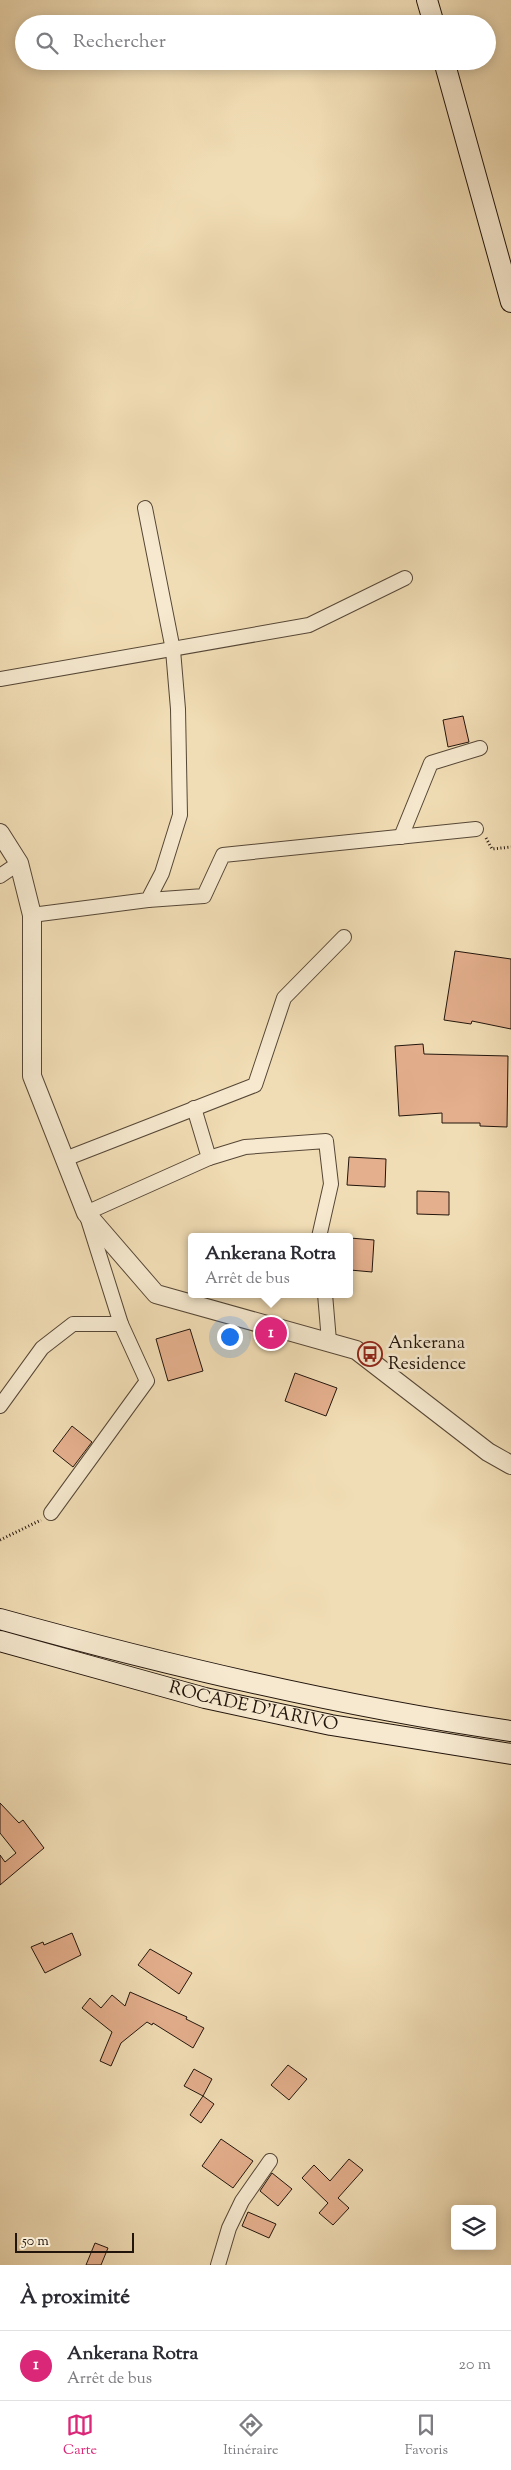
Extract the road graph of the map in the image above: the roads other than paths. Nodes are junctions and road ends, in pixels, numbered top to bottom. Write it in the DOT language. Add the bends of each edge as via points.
graph roads {
  1 [pos="427,0"];
  2 [pos="431,15"];
  3 [pos="447,70"];
  4 [pos="511,302"];
  5 [pos="145,508"];
  6 [pos="405,578"];
  7 [pos="174,650"];
  8 [pos="0,679"];
  9 [pos="480,748"];
  10 [pos="476,829"];
  11 [pos="0,833"];
  12 [pos="402,837"];
  13 [pos="19,863"];
  14 [pos="0,876"];
  15 [pos="148,900"];
  16 [pos="32,915"];
  17 [pos="344,937"];
  18 [pos="194,1108"];
  19 [pos="209,1158"];
  20 [pos="65,1159"];
  21 [pos="86,1213"];
  22 [pos="320,1233"];
  23 [pos="325,1298"];
  24 [pos="121,1324"];
  25 [pos="329,1341"];
  26 [pos="0,1406"];
  27 [pos="511,1465"];
  28 [pos="51,1513"];
  29 [pos="0,1619"];
  30 [pos="0,1641"];
  31 [pos="511,1731"];
  32 [pos="511,1754"];
  33 [pos="270,2161"];
  34 [pos="218,2265"];
  1 -- 2 [label="main road"];
  3 -- 4 [label="main road"];
  5 -- 7 [label="street"];
  6 -- 7 [label="street" via="309,625"];
  7 -- 8 [label="street"];
  7 -- 15 [label="street" via="180,815 162,872"];
  9 -- 12 [label="street" via="431,763"];
  10 -- 12 [label="street"];
  11 -- 13 [label="street"];
  12 -- 15 [label="street" via="223,855 204,896"];
  13 -- 14 [label="street"];
  13 -- 16 [label="street"];
  15 -- 16 [label="street"];
  16 -- 20 [label="street" via="32,1076"];
  17 -- 18 [label="street" via="284,998 255,1085"];
  18 -- 19 [label="street"];
  18 -- 20 [label="street"];
  19 -- 21 [label="street"];
  19 -- 22 [label="street" via="246,1147 326,1141 331,1184"];
  20 -- 21 [label="street"];
  21 -- 24 [label="street"];
  21 -- 25 [label="street" via="156,1294"];
  23 -- 25 [label="street"];
  24 -- 26 [label="street" via="73,1324 42,1348"];
  24 -- 28 [label="street" via="147,1381"];
  25 -- 27 [label="street" via="356,1350 488,1452"];
  29 -- 31 [label="main road, ROCADE D'IARIVO" via="209,1674 328,1700"];
  30 -- 32 [label="main road, ROCADE D'IARIVO" via="205,1698 331,1725"];
  33 -- 34 [label="street" via="242,2201"];
}
